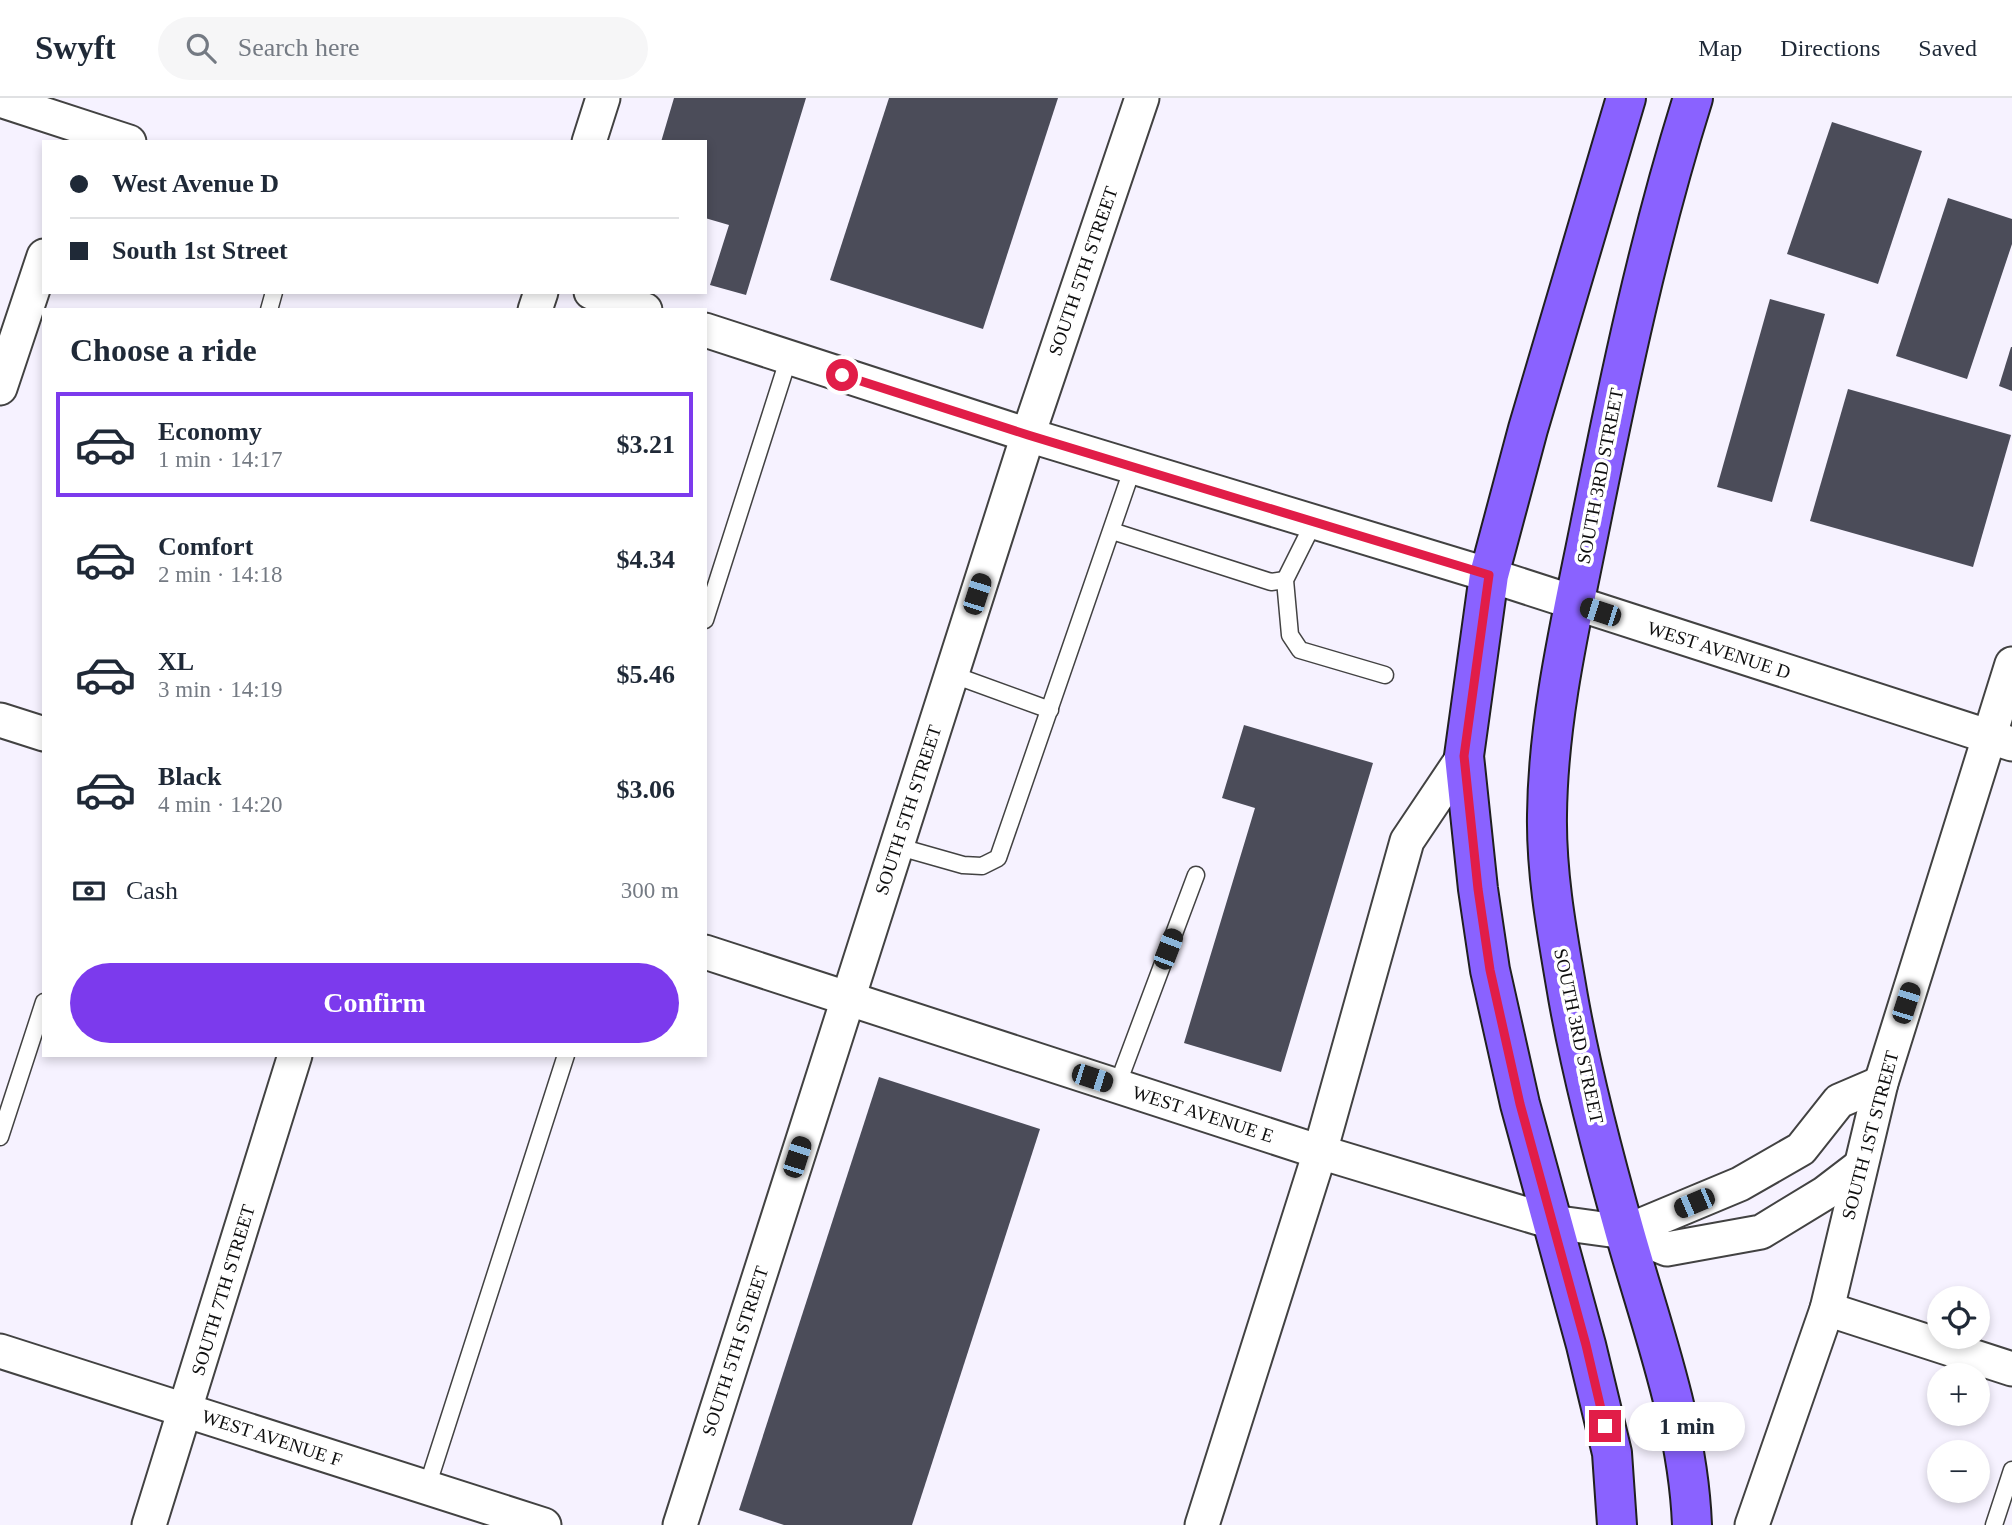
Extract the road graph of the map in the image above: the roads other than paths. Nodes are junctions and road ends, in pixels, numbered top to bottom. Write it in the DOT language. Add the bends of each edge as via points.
graph roads {
  1 [pos="603,98"];
  2 [pos="1142,98"];
  3 [pos="1626,98"];
  4 [pos="1693,98"];
  5 [pos="0,100"];
  6 [pos="84,135"];
  7 [pos="116,140"];
  8 [pos="590,140"];
  9 [pos="42,262"];
  10 [pos="598,294"];
  11 [pos="639,308"];
  12 [pos="707,331"];
  13 [pos="789,357"];
  14 [pos="0,388"];
  15 [pos="1028,435"];
  16 [pos="1133,467"];
  17 [pos="1314,522"];
  18 [pos="1112,531"];
  19 [pos="1489,575"];
  20 [pos="1285,580"];
  21 [pos="1574,604"];
  22 [pos="707,614"];
  23 [pos="2012,664"];
  24 [pos="951,674"];
  25 [pos="1385,675"];
  26 [pos="1050,710"];
  27 [pos="0,720"];
  28 [pos="42,733"];
  29 [pos="2000,741"];
  30 [pos="1464,756"];
  31 [pos="896,846"];
  32 [pos="1196,876"];
  33 [pos="707,953"];
  34 [pos="848,1000"];
  35 [pos="42,1008"];
  36 [pos="294,1057"];
  37 [pos="565,1057"];
  38 [pos="1881,1083"];
  39 [pos="1117,1086"];
  40 [pos="0,1137"];
  41 [pos="1320,1152"];
  42 [pos="1859,1167"];
  43 [pos="1552,1222"];
  44 [pos="1625,1232"];
  45 [pos="1827,1309"];
  46 [pos="0,1351"];
  47 [pos="2012,1369"];
  48 [pos="186,1411"];
  49 [pos="2012,1470"];
  50 [pos="427,1488"];
  51 [pos="149,1525"];
  52 [pos="544,1525"];
  53 [pos="680,1525"];
  54 [pos="1202,1525"];
  55 [pos="1617,1525"];
  56 [pos="1692,1525"];
  57 [pos="1752,1525"];
  58 [pos="1994,1525"];
  1 -- 8 [label="street"];
  2 -- 15 [label="street, SOUTH 5TH STREET"];
  3 -- 19 [label="main road"];
  4 -- 21 [label="main road, SOUTH 3RD STREET" via="1667,181 1621,371"];
  5 -- 6 [label="street"];
  6 -- 7 [label="street"];
  9 -- 14 [label="street"];
  10 -- 11 [label="street"];
  12 -- 13 [label="street, WEST AVENUE D"];
  13 -- 15 [label="street, WEST AVENUE D"];
  13 -- 22 [label="lane"];
  15 -- 16 [label="street, WEST AVENUE D"];
  15 -- 24 [label="street, SOUTH 5TH STREET"];
  16 -- 17 [label="street, WEST AVENUE D"];
  16 -- 18 [label="lane"];
  17 -- 19 [label="street, WEST AVENUE D"];
  17 -- 20 [label="lane"];
  18 -- 20 [label="lane" via="1271,582"];
  18 -- 26 [label="lane"];
  19 -- 21 [label="street, WEST AVENUE D"];
  19 -- 30 [label="main road"];
  20 -- 25 [label="lane" via="1290,635 1300,650"];
  21 -- 29 [label="street, WEST AVENUE D"];
  21 -- 44 [label="main road, SOUTH 3RD STREET" via="1549,755 1551,886 1589,1094"];
  23 -- 29 [label="street, SOUTH 1ST STREET"];
  24 -- 26 [label="lane"];
  24 -- 31 [label="street, SOUTH 5TH STREET"];
  26 -- 31 [label="lane" via="998,858 982,866 963,865"];
  27 -- 28 [label="street"];
  29 -- 38 [label="street, SOUTH 1ST STREET"];
  30 -- 41 [label="street" via="1407,841"];
  30 -- 43 [label="main road" via="1490,970"];
  31 -- 34 [label="street, SOUTH 5TH STREET"];
  32 -- 39 [label="lane"];
  33 -- 34 [label="street, WEST AVENUE E"];
  34 -- 39 [label="street, WEST AVENUE E"];
  34 -- 53 [label="street, SOUTH 5TH STREET"];
  35 -- 40 [label="lane"];
  36 -- 48 [label="street, SOUTH 7TH STREET"];
  37 -- 50 [label="lane"];
  38 -- 42 [label="street, SOUTH 1ST STREET"];
  38 -- 44 [label="street" via="1839,1101 1801,1149 1740,1184"];
  39 -- 41 [label="street, WEST AVENUE E"];
  41 -- 43 [label="street, WEST AVENUE E"];
  41 -- 54 [label="street"];
  42 -- 44 [label="street, WEST AVENUE E" via="1760,1232 1668,1249"];
  42 -- 45 [label="street, SOUTH 1ST STREET"];
  43 -- 44 [label="street, WEST AVENUE E"];
  43 -- 55 [label="main road" via="1612,1452"];
  44 -- 56 [label="main road" via="1662,1352 1679,1427"];
  45 -- 47 [label="street"];
  45 -- 57 [label="street, SOUTH 1ST STREET"];
  46 -- 48 [label="street, WEST AVENUE F"];
  48 -- 50 [label="street, WEST AVENUE F"];
  48 -- 51 [label="street, SOUTH 7TH STREET"];
  49 -- 58 [label="lane"];
  50 -- 52 [label="street, WEST AVENUE F"];
}
